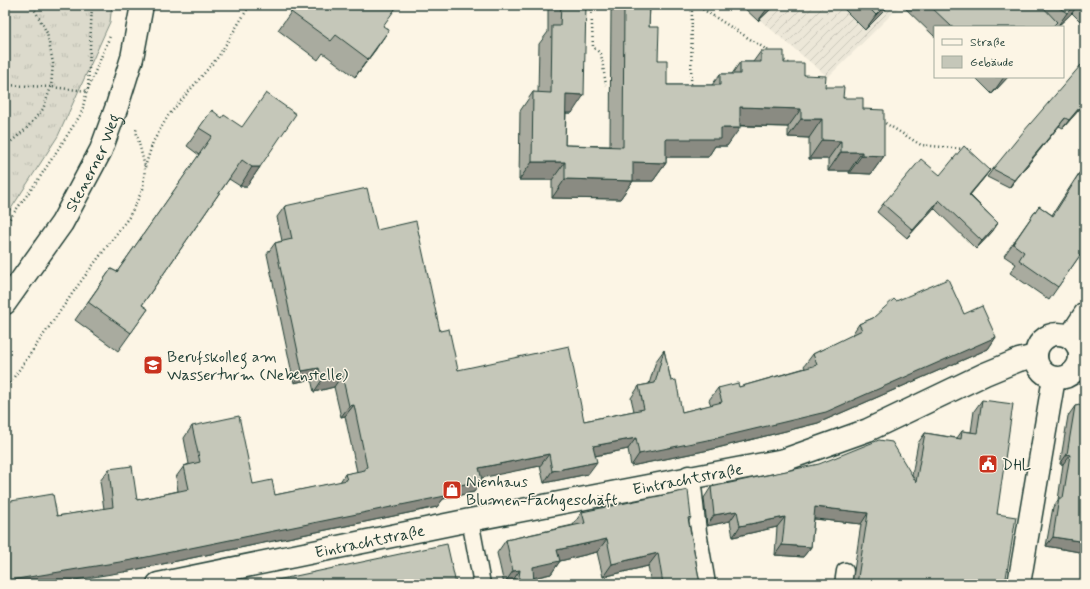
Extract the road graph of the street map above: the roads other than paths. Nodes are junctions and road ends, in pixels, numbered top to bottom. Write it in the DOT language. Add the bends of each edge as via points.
graph roads {
  1 [pos="142,5"];
  2 [pos="5,303"];
  3 [pos="1085,314"];
  4 [pos="1070,337"];
  5 [pos="1036,356"];
  6 [pos="1082,366"];
  7 [pos="1054,378"];
  8 [pos="689,477"];
  9 [pos="470,520"];
  10 [pos="158,584"];
  11 [pos="482,584"];
  12 [pos="704,584"];
  13 [pos="1019,584"];
  1 -- 2 [label="street, Stenerner Weg" via="132,58 101,150 62,222"];
  3 -- 4 [label="street"];
  4 -- 5 [label="street" via="1062,334 1047,337 1037,349"];
  4 -- 6 [label="street" via="1076,342"];
  5 -- 7 [label="street" via="1038,366"];
  5 -- 8 [label="street, Eintrachtstraße" via="985,374 868,430 826,446 784,460"];
  6 -- 7 [label="street" via="1068,376"];
  7 -- 13 [label="street"];
  8 -- 9 [label="street, Eintrachtstraße"];
  8 -- 12 [label="street"];
  9 -- 10 [label="street, Eintrachtstraße"];
  9 -- 11 [label="lane"];
}
